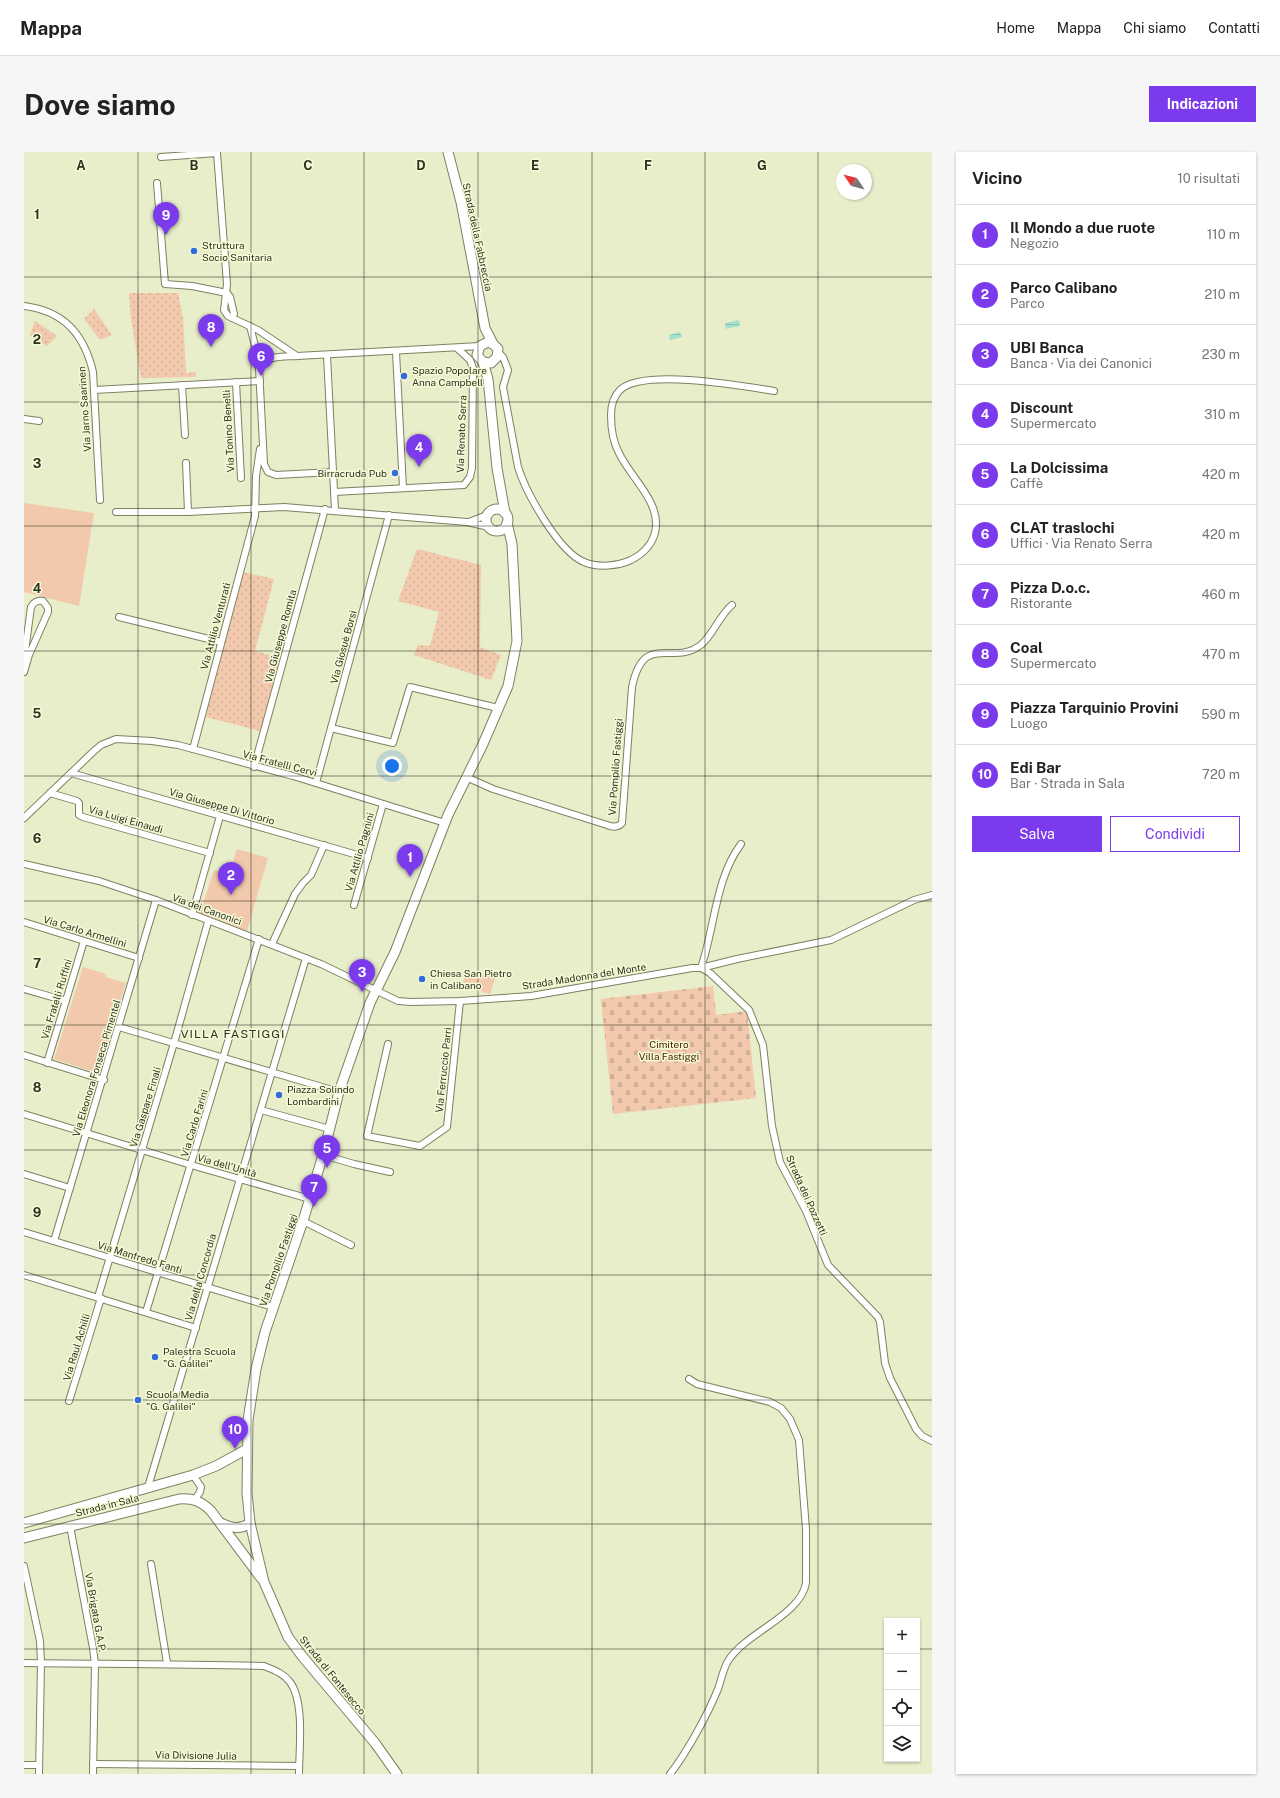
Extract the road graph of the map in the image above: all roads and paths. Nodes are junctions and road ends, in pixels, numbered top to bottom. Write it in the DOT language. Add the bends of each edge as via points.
graph roads {
  1 [pos="448,152"];
  2 [pos="217,153"];
  3 [pos="161,157"];
  4 [pos="157,183"];
  5 [pos="227,292"];
  6 [pos="24,306"];
  7 [pos="232,318"];
  8 [pos="250,326"];
  9 [pos="485,328"];
  10 [pos="481,345"];
  11 [pos="457,348"];
  12 [pos="396,352"];
  13 [pos="297,356"];
  14 [pos="328,356"];
  15 [pos="492,357"];
  16 [pos="508,366"];
  17 [pos="259,368"];
  18 [pos="260,381"];
  19 [pos="236,382"];
  20 [pos="182,385"];
  21 [pos="94,390"];
  22 [pos="774,391"];
  23 [pos="24,419"];
  24 [pos="39,421"];
  25 [pos="185,435"];
  26 [pos="262,435"];
  27 [pos="186,463"];
  28 [pos="333,472"];
  29 [pos="241,478"];
  30 [pos="403,488"];
  31 [pos="334,492"];
  32 [pos="100,500"];
  33 [pos="255,508"];
  34 [pos="325,509"];
  35 [pos="335,510"];
  36 [pos="500,511"];
  37 [pos="116,512"];
  38 [pos="188,512"];
  39 [pos="487,515"];
  40 [pos="389,516"];
  41 [pos="467,522"];
  42 [pos="507,523"];
  43 [pos="493,529"];
  44 [pos="512,544"];
  45 [pos="732,605"];
  46 [pos="119,617"];
  47 [pos="221,642"];
  48 [pos="24,659"];
  49 [pos="24,672"];
  50 [pos="498,708"];
  51 [pos="331,728"];
  52 [pos="193,750"];
  53 [pos="254,767"];
  54 [pos="71,773"];
  55 [pos="466,777"];
  56 [pos="316,783"];
  57 [pos="50,792"];
  58 [pos="383,804"];
  59 [pos="220,816"];
  60 [pos="24,818"];
  61 [pos="445,823"];
  62 [pos="741,844"];
  63 [pos="324,845"];
  64 [pos="210,853"];
  65 [pos="368,858"];
  66 [pos="24,864"];
  67 [pos="932,895"];
  68 [pos="156,900"];
  69 [pos="354,905"];
  70 [pos="192,915"];
  71 [pos="24,922"];
  72 [pos="208,922"];
  73 [pos="259,939"];
  74 [pos="84,941"];
  75 [pos="272,944"];
  76 [pos="139,958"];
  77 [pos="306,958"];
  78 [pos="701,968"];
  79 [pos="24,989"];
  80 [pos="376,990"];
  81 [pos="66,1001"];
  82 [pos="460,1001"];
  83 [pos="119,1026"];
  84 [pos="174,1044"];
  85 [pos="388,1044"];
  86 [pos="24,1055"];
  87 [pos="224,1058"];
  88 [pos="47,1062"];
  89 [pos="272,1073"];
  90 [pos="104,1080"];
  91 [pos="339,1092"];
  92 [pos="261,1110"];
  93 [pos="24,1114"];
  94 [pos="330,1129"];
  95 [pos="87,1133"];
  96 [pos="142,1151"];
  97 [pos="323,1155"];
  98 [pos="191,1165"];
  99 [pos="390,1172"];
  100 [pos="24,1174"];
  101 [pos="240,1179"];
  102 [pos="70,1188"];
  103 [pos="310,1199"];
  104 [pos="303,1221"];
  105 [pos="24,1232"];
  106 [pos="54,1241"];
  107 [pos="351,1245"];
  108 [pos="109,1258"];
  109 [pos="158,1273"];
  110 [pos="24,1275"];
  111 [pos="208,1287"];
  112 [pos="99,1298"];
  113 [pos="273,1307"];
  114 [pos="146,1312"];
  115 [pos="196,1328"];
  116 [pos="689,1379"];
  117 [pos="70,1401"];
  118 [pos="932,1441"];
  119 [pos="248,1449"];
  120 [pos="192,1475"];
  121 [pos="148,1487"];
  122 [pos="195,1499"];
  123 [pos="219,1522"];
  124 [pos="250,1523"];
  125 [pos="26,1524"];
  126 [pos="70,1526"];
  127 [pos="24,1538"];
  128 [pos="151,1564"];
  129 [pos="24,1566"];
  130 [pos="264,1582"];
  131 [pos="24,1663"];
  132 [pos="41,1663"];
  133 [pos="166,1663"];
  134 [pos="95,1664"];
  135 [pos="93,1764"];
  136 [pos="24,1766"];
  137 [pos="39,1766"];
  138 [pos="299,1766"];
  139 [pos="38,1774"];
  140 [pos="93,1774"];
  141 [pos="299,1774"];
  142 [pos="396,1774"];
  143 [pos="670,1774"];
  1 -- 9 [label="street, Strada della Fabbreccia" via="461,202"];
  2 -- 3 [label="street"];
  2 -- 5 [label="street"];
  4 -- 5 [label="street" via="165,284"];
  5 -- 7 [label="street" via="234,314"];
  5 -- 7 [label="street" via="224,310"];
  6 -- 21 [label="street, Via Jarno Saarinen" via="44,309 64,320 79,336 88,352"];
  7 -- 8 [label="street"];
  8 -- 13 [label="street"];
  8 -- 17 [label="street"];
  9 -- 10 [label="street, Strada della Fabbreccia"];
  9 -- 15 [label="street, Strada della Fabbreccia"];
  10 -- 11 [label="street"];
  10 -- 15 [label="street" via="488,342"];
  10 -- 15 [label="street, Strada della Fabbreccia" via="477,355"];
  11 -- 12 [label="street"];
  11 -- 30 [label="street, Via Renato Serra" via="470,360 473,368 470,477 464,485"];
  12 -- 14 [label="street"];
  12 -- 30 [label="street"];
  13 -- 14 [label="street"];
  13 -- 17 [label="street" via="268,359 262,362"];
  14 -- 28 [label="street"];
  15 -- 16 [label="street"];
  15 -- 16 [label="street, Strada della Fabbreccia"];
  15 -- 36 [label="street, Strada della Fabbreccia" via="488,379 502,495"];
  16 -- 22 [label="street" via="503,387 522,480 560,542 575,557 593,565 624,563 636,557 652,541 656,529 656,516 650,502 627,468 614,438 611,408 620,390 630,383 655,380 715,382"];
  17 -- 18 [label="street"];
  18 -- 19 [label="street, Via Tonino Benelli"];
  18 -- 26 [label="street"];
  19 -- 20 [label="street, Via Tonino Benelli"];
  19 -- 29 [label="street, Via Tonino Benelli"];
  20 -- 21 [label="street, Via Tonino Benelli"];
  20 -- 25 [label="street"];
  21 -- 32 [label="street, Via Jarno Saarinen"];
  23 -- 24 [label="street"];
  26 -- 28 [label="street" via="264,464 268,472 276,475"];
  26 -- 33 [label="street" via="256,476"];
  27 -- 38 [label="street"];
  28 -- 31 [label="street"];
  30 -- 31 [label="street, Via Renato Serra"];
  31 -- 35 [label="street"];
  33 -- 34 [label="street"];
  33 -- 38 [label="street"];
  33 -- 47 [label="street, Via Attilio Venturati"];
  34 -- 35 [label="street"];
  34 -- 53 [label="street, Via Giuseppe Romita"];
  35 -- 40 [label="street"];
  36 -- 39 [label="street"];
  36 -- 42 [label="street" via="507,518"];
  37 -- 38 [label="street"];
  39 -- 41 [label="street"];
  39 -- 43 [label="street" via="486,521"];
  40 -- 41 [label="street"];
  40 -- 51 [label="street, Via Giosuè Borsi"];
  41 -- 43 [label="street"];
  42 -- 43 [label="street" via="503,529"];
  42 -- 44 [label="street, Via Pompilio Fastiggi"];
  43 -- 44 [label="street"];
  44 -- 50 [label="street, Via Pompilio Fastiggi" via="517,640 508,686"];
  45 -- 55 [label="street, Via Pompilio Fastiggi" via="701,644 690,650 646,657 635,671 621,825 613,827 493,789"];
  46 -- 47 [label="street"];
  47 -- 52 [label="street, Via Attilio Venturati"];
  48 -- 49 [label="street" via="31,607 34,603 43,601 48,612"];
  50 -- 51 [label="street" via="410,687 393,743"];
  50 -- 55 [label="street, Via Pompilio Fastiggi"];
  51 -- 56 [label="street, Via Giosuè Borsi"];
  52 -- 53 [label="street, Via Fratelli Cervi"];
  52 -- 54 [label="street, Via Fratelli Cervi" via="152,741 116,739 97,748"];
  53 -- 56 [label="street, Via Fratelli Cervi"];
  54 -- 57 [label="street"];
  54 -- 59 [label="street, Via Giuseppe Di Vittorio"];
  55 -- 61 [label="street, Via Pompilio Fastiggi"];
  56 -- 58 [label="street, Via Fratelli Cervi"];
  57 -- 60 [label="street"];
  57 -- 64 [label="street, Via Luigi Einaudi" via="77,801 79,814 83,817"];
  58 -- 61 [label="street, Via Fratelli Cervi"];
  58 -- 65 [label="street, Via Attilio Pagnini"];
  59 -- 63 [label="street, Via Giuseppe Di Vittorio"];
  59 -- 64 [label="street"];
  61 -- 80 [label="street, Via Pompilio Fastiggi" via="395,952"];
  62 -- 78 [label="street" via="731,857 724,873"];
  63 -- 65 [label="street, Via Giuseppe Di Vittorio"];
  63 -- 75 [label="street" via="311,875 295,894"];
  64 -- 70 [label="street"];
  65 -- 69 [label="street, Via Attilio Pagnini"];
  66 -- 68 [label="street, Via dei Canonici" via="98,881"];
  67 -- 78 [label="street, Strada Madonna del Monte" via="914,900 831,940"];
  68 -- 70 [label="street, Via dei Canonici"];
  68 -- 76 [label="street, Via Eleonora Fonseca Pimentel"];
  70 -- 72 [label="street, Via dei Canonici"];
  71 -- 74 [label="street, Via Carlo Armellini"];
  72 -- 73 [label="street, Via dei Canonici"];
  72 -- 84 [label="street, Via Gaspare Finali"];
  73 -- 75 [label="street, Via dei Canonici"];
  73 -- 87 [label="street, Via Carlo Farini"];
  74 -- 76 [label="street, Via Carlo Armellini"];
  74 -- 81 [label="street, Via Fratelli Ruffini"];
  75 -- 77 [label="street, Via dei Canonici"];
  76 -- 83 [label="street, Via Eleonora Fonseca Pimentel"];
  77 -- 80 [label="street, Via dei Canonici"];
  77 -- 89 [label="street, Via della Concordia"];
  78 -- 82 [label="street, Strada Madonna del Monte" via="531,996"];
  78 -- 118 [label="street, Strada dei Pozzetti" via="710,973 749,1010 763,1045 772,1126 780,1162 806,1211 828,1265 878,1317 885,1363 890,1378 916,1429"];
  79 -- 81 [label="street"];
  80 -- 82 [label="street, Strada Madonna del Monte" via="398,1001"];
  80 -- 91 [label="street, Via Pompilio Fastiggi"];
  81 -- 88 [label="street, Via Fratelli Ruffini"];
  82 -- 85 [label="street, Via Ferruccio Parri" via="447,1127 420,1146 367,1136"];
  83 -- 84 [label="street"];
  83 -- 90 [label="street, Via Eleonora Fonseca Pimentel"];
  84 -- 87 [label="street"];
  84 -- 96 [label="street, Via Gaspare Finali"];
  86 -- 88 [label="street"];
  87 -- 89 [label="street"];
  87 -- 98 [label="street, Via Carlo Farini"];
  88 -- 90 [label="street"];
  89 -- 91 [label="street"];
  89 -- 92 [label="street, Via della Concordia"];
  90 -- 95 [label="street, Via Eleonora Fonseca Pimentel"];
  91 -- 94 [label="street, Via Pompilio Fastiggi"];
  92 -- 94 [label="street"];
  92 -- 101 [label="street, Via della Concordia"];
  93 -- 95 [label="street, Via dell'Unità"];
  94 -- 97 [label="street, Via Pompilio Fastiggi"];
  95 -- 96 [label="street, Via dell'Unità"];
  95 -- 102 [label="street, Via Eleonora Fonseca Pimentel"];
  96 -- 98 [label="street, Via dell'Unità"];
  96 -- 108 [label="street, Via Gaspare Finali"];
  97 -- 99 [label="street"];
  97 -- 103 [label="street, Via Pompilio Fastiggi"];
  98 -- 101 [label="street, Via dell'Unità"];
  98 -- 109 [label="street, Via Carlo Farini"];
  100 -- 102 [label="street"];
  101 -- 103 [label="street, Via dell'Unità"];
  101 -- 111 [label="street, Via della Concordia"];
  102 -- 106 [label="street, Via Eleonora Fonseca Pimentel"];
  103 -- 104 [label="street, Via Pompilio Fastiggi"];
  104 -- 107 [label="street"];
  104 -- 113 [label="street, Via Pompilio Fastiggi"];
  105 -- 106 [label="street, Via Manfredo Fanti"];
  106 -- 108 [label="street, Via Manfredo Fanti"];
  108 -- 109 [label="street, Via Manfredo Fanti"];
  108 -- 112 [label="street, Via Gaspare Finali"];
  109 -- 111 [label="street, Via Manfredo Fanti"];
  109 -- 114 [label="street, Via Carlo Farini"];
  110 -- 112 [label="street"];
  111 -- 113 [label="street, Via Manfredo Fanti"];
  111 -- 115 [label="street, Via della Concordia"];
  112 -- 114 [label="street"];
  112 -- 117 [label="street, Via Raul Achilli"];
  113 -- 119 [label="street, Via Pompilio Fastiggi" via="256,1370 248,1420"];
  114 -- 115 [label="street"];
  115 -- 121 [label="street, Via della Concordia"];
  116 -- 143 [label="street" via="697,1384 770,1402 781,1408 790,1419 799,1440 806,1529 806,1583 797,1603 740,1647 728,1661 718,1690"];
  119 -- 120 [label="street, Strada in Sala"];
  119 -- 124 [label="street, Via Pompilio Fastiggi" via="247,1493"];
  120 -- 121 [label="street, Strada in Sala"];
  120 -- 122 [label="street" via="201,1487"];
  121 -- 125 [label="street, Strada in Sala"];
  122 -- 123 [label="street"];
  122 -- 126 [label="street, Strada in Sala" via="179,1499"];
  123 -- 124 [label="street" via="238,1528"];
  123 -- 130 [label="street"];
  124 -- 130 [label="street, Via Pompilio Fastiggi"];
  126 -- 127 [label="street, Strada in Sala"];
  126 -- 134 [label="street, Via Brigata G.A.P."];
  128 -- 133 [label="street"];
  129 -- 132 [label="street" via="40,1641"];
  130 -- 142 [label="street, Strada di Fontesecco" via="288,1637 375,1743"];
  131 -- 132 [label="street"];
  132 -- 134 [label="street"];
  132 -- 137 [label="street"];
  133 -- 134 [label="street"];
  133 -- 138 [label="street" via="264,1666 278,1671 290,1681 298,1699"];
  134 -- 135 [label="street, Via Brigata G.A.P."];
  135 -- 138 [label="street, Via Divisione Julia"];
  135 -- 140 [label="street, Via Brigata G.A.P."];
  136 -- 137 [label="street"];
  137 -- 139 [label="street"];
  138 -- 141 [label="street"];
}
